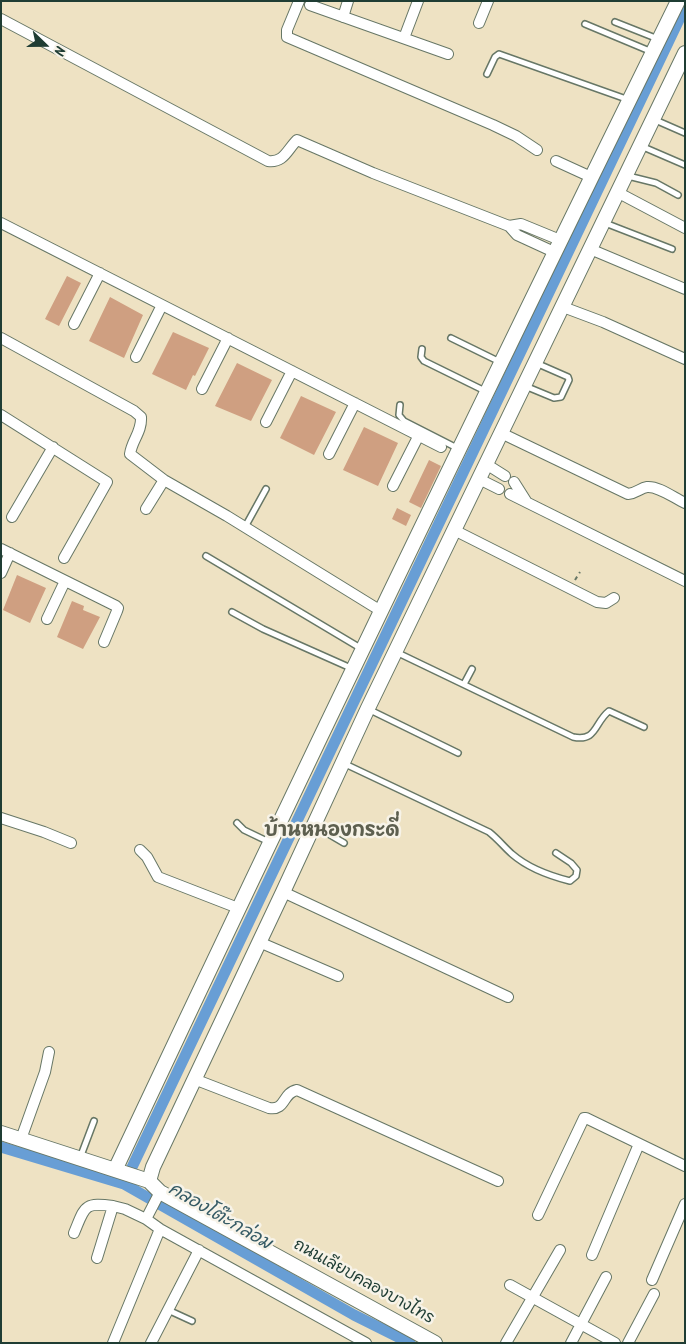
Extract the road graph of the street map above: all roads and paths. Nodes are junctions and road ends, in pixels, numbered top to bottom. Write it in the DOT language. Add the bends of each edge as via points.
graph roads {
  1 [pos="299,1"];
  2 [pos="348,1"];
  3 [pos="418,1"];
  4 [pos="488,1"];
  5 [pos="678,1"];
  6 [pos="310,5"];
  7 [pos="343,17"];
  8 [pos="1,19"];
  9 [pos="615,22"];
  10 [pos="479,24"];
  11 [pos="585,24"];
  12 [pos="404,38"];
  13 [pos="656,46"];
  14 [pos="685,53"];
  15 [pos="448,54"];
  16 [pos="487,74"];
  17 [pos="629,100"];
  18 [pos="653,119"];
  19 [pos="685,133"];
  20 [pos="640,145"];
  21 [pos="537,150"];
  22 [pos="556,161"];
  23 [pos="685,165"];
  24 [pos="625,175"];
  25 [pos="591,177"];
  26 [pos="617,192"];
  27 [pos="678,195"];
  28 [pos="603,222"];
  29 [pos="1,223"];
  30 [pos="685,228"];
  31 [pos="557,246"];
  32 [pos="590,248"];
  33 [pos="672,249"];
  34 [pos="100,273"];
  35 [pos="685,289"];
  36 [pos="162,305"];
  37 [pos="563,307"];
  38 [pos="74,324"];
  39 [pos="1,338"];
  40 [pos="228,338"];
  41 [pos="450,338"];
  42 [pos="422,349"];
  43 [pos="136,357"];
  44 [pos="685,358"];
  45 [pos="501,362"];
  46 [pos="536,363"];
  47 [pos="292,371"];
  48 [pos="524,386"];
  49 [pos="202,389"];
  50 [pos="486,392"];
  51 [pos="355,403"];
  52 [pos="400,405"];
  53 [pos="1,414"];
  54 [pos="266,422"];
  55 [pos="501,433"];
  56 [pos="418,435"];
  57 [pos="53,447"];
  58 [pos="441,447"];
  59 [pos="459,449"];
  60 [pos="330,454"];
  61 [pos="486,464"];
  62 [pos="479,479"];
  63 [pos="164,480"];
  64 [pos="393,486"];
  65 [pos="500,488"];
  66 [pos="266,489"];
  67 [pos="510,494"];
  68 [pos="526,501"];
  69 [pos="685,503"];
  70 [pos="146,508"];
  71 [pos="12,517"];
  72 [pos="245,527"];
  73 [pos="454,530"];
  74 [pos="6,551"];
  75 [pos="206,556"];
  76 [pos="64,558"];
  77 [pos="1,573"];
  78 [pos="65,581"];
  79 [pos="685,581"];
  80 [pos="614,598"];
  81 [pos="381,610"];
  82 [pos="232,612"];
  83 [pos="47,619"];
  84 [pos="104,642"];
  85 [pos="362,650"];
  86 [pos="396,652"];
  87 [pos="472,668"];
  88 [pos="353,669"];
  89 [pos="464,684"];
  90 [pos="368,708"];
  91 [pos="644,727"];
  92 [pos="458,753"];
  93 [pos="343,763"];
  94 [pos="1,818"];
  95 [pos="237,823"];
  96 [pos="314,826"];
  97 [pos="270,842"];
  98 [pos="71,843"];
  99 [pos="344,843"];
  100 [pos="140,850"];
  101 [pos="556,852"];
  102 [pos="283,892"];
  103 [pos="238,908"];
  104 [pos="259,942"];
  105 [pos="338,976"];
  106 [pos="508,997"];
  107 [pos="49,1052"];
  108 [pos="194,1078"];
  109 [pos="94,1121"];
  110 [pos="1,1133"];
  111 [pos="21,1139"];
  112 [pos="639,1144"];
  113 [pos="80,1159"];
  114 [pos="685,1166"];
  115 [pos="118,1171"];
  116 [pos="146,1180"];
  117 [pos="498,1181"];
  118 [pos="158,1195"];
  119 [pos="685,1204"];
  120 [pos="114,1206"];
  121 [pos="538,1215"];
  122 [pos="147,1217"];
  123 [pos="160,1229"];
  124 [pos="74,1233"];
  125 [pos="199,1250"];
  126 [pos="560,1250"];
  127 [pos="592,1255"];
  128 [pos="97,1258"];
  129 [pos="606,1277"];
  130 [pos="652,1280"];
  131 [pos="510,1285"];
  132 [pos="654,1294"];
  133 [pos="531,1298"];
  134 [pos="168,1310"];
  135 [pos="192,1321"];
  136 [pos="581,1325"];
  137 [pos="113,1343"];
  138 [pos="151,1343"];
  139 [pos="366,1343"];
  140 [pos="435,1343"];
  141 [pos="506,1343"];
  142 [pos="571,1343"];
  143 [pos="615,1343"];
  144 [pos="628,1343"];
  1 -- 21 [label="street" via="287,37 493,125"];
  2 -- 7 [label="street"];
  3 -- 12 [label="street"];
  4 -- 10 [label="street"];
  5 -- 13 [label="street"];
  6 -- 7 [label="street"];
  7 -- 12 [label="street"];
  8 -- 31 [label="street" via="268,161 282,159 297,140 509,226 521,224"];
  9 -- 13 [label="lane"];
  11 -- 13 [label="lane"];
  12 -- 15 [label="street"];
  13 -- 17 [label="street"];
  14 -- 18 [label="street"];
  16 -- 17 [label="lane" via="499,54"];
  17 -- 25 [label="street"];
  18 -- 19 [label="lane"];
  18 -- 20 [label="street"];
  20 -- 23 [label="lane"];
  20 -- 24 [label="street"];
  22 -- 25 [label="street"];
  24 -- 26 [label="street"];
  24 -- 27 [label="lane" via="656,183"];
  25 -- 31 [label="street"];
  26 -- 28 [label="street"];
  26 -- 30 [label="street"];
  28 -- 32 [label="street"];
  28 -- 33 [label="lane"];
  29 -- 34 [label="street"];
  31 -- 45 [label="street"];
  32 -- 35 [label="street"];
  32 -- 37 [label="street"];
  34 -- 36 [label="street"];
  34 -- 38 [label="street"];
  36 -- 40 [label="street"];
  36 -- 43 [label="street"];
  37 -- 44 [label="street"];
  37 -- 46 [label="street"];
  39 -- 63 [label="street" via="141,417 142,425 131,444 130,454"];
  40 -- 47 [label="street"];
  40 -- 49 [label="street"];
  41 -- 45 [label="lane"];
  42 -- 50 [label="lane" via="424,361"];
  45 -- 50 [label="street"];
  46 -- 48 [label="street"];
  46 -- 48 [label="lane" via="568,377 561,397 554,398"];
  47 -- 51 [label="street"];
  47 -- 54 [label="street"];
  48 -- 55 [label="street"];
  50 -- 59 [label="street"];
  51 -- 56 [label="street"];
  51 -- 60 [label="street"];
  52 -- 59 [label="lane" via="399,415 404,421"];
  53 -- 57 [label="street"];
  55 -- 61 [label="street"];
  55 -- 69 [label="street" via="628,494 653,487"];
  56 -- 58 [label="street"];
  56 -- 64 [label="street"];
  57 -- 71 [label="street"];
  57 -- 76 [label="street" via="107,482"];
  59 -- 81 [label="street"];
  61 -- 62 [label="street"];
  61 -- 68 [label="street" via="510,479"];
  62 -- 65 [label="street"];
  62 -- 73 [label="street"];
  63 -- 70 [label="street"];
  63 -- 72 [label="street"];
  66 -- 72 [label="lane"];
  67 -- 68 [label="street"];
  68 -- 79 [label="street"];
  72 -- 81 [label="street"];
  73 -- 80 [label="street" via="597,602 606,603"];
  73 -- 86 [label="street"];
  74 -- 77 [label="street"];
  74 -- 78 [label="street"];
  75 -- 85 [label="lane"];
  78 -- 83 [label="street"];
  78 -- 84 [label="street" via="118,608"];
  81 -- 85 [label="street"];
  82 -- 88 [label="lane"];
  85 -- 88 [label="street"];
  86 -- 89 [label="lane"];
  86 -- 90 [label="street"];
  87 -- 89 [label="lane"];
  88 -- 97 [label="street"];
  89 -- 91 [label="lane" via="573,737 589,737 609,711"];
  90 -- 92 [label="lane"];
  90 -- 93 [label="street"];
  93 -- 96 [label="street"];
  93 -- 101 [label="lane" via="489,832 529,865 570,881 577,870"];
  94 -- 98 [label="street"];
  95 -- 97 [label="lane" via="244,830"];
  96 -- 99 [label="lane"];
  96 -- 102 [label="street"];
  97 -- 103 [label="street"];
  100 -- 103 [label="street" via="158,877"];
  102 -- 104 [label="street"];
  102 -- 106 [label="street"];
  103 -- 115 [label="street"];
  104 -- 105 [label="street"];
  104 -- 108 [label="street"];
  107 -- 111 [label="street"];
  108 -- 116 [label="street"];
  108 -- 117 [label="street" via="275,1109 288,1094 297,1090"];
  109 -- 113 [label="lane"];
  110 -- 111 [label="street, ถนนเลียบคลองบางไทร"];
  111 -- 113 [label="street, ถนนเลียบคลองบางไทร"];
  112 -- 114 [label="street"];
  112 -- 121 [label="street" via="584,1118"];
  112 -- 127 [label="street"];
  113 -- 115 [label="street, ถนนเลียบคลองบางไทร"];
  115 -- 116 [label="street, ถนนเลียบคลองบางไทร"];
  116 -- 118 [label="street, ถนนเลียบคลองบางไทร"];
  118 -- 122 [label="street"];
  118 -- 140 [label="street, ถนนเลียบคลองบางไทร"];
  119 -- 130 [label="street"];
  120 -- 122 [label="street"];
  120 -- 124 [label="street" via="97,1203 86,1207"];
  120 -- 128 [label="street"];
  122 -- 123 [label="street"];
  123 -- 125 [label="street"];
  123 -- 137 [label="street"];
  125 -- 134 [label="street"];
  125 -- 139 [label="street"];
  126 -- 133 [label="street"];
  129 -- 136 [label="street"];
  131 -- 133 [label="street"];
  132 -- 144 [label="street"];
  133 -- 136 [label="street"];
  133 -- 141 [label="street"];
  134 -- 135 [label="lane"];
  134 -- 138 [label="street"];
  136 -- 142 [label="street"];
  136 -- 143 [label="street"];
}
